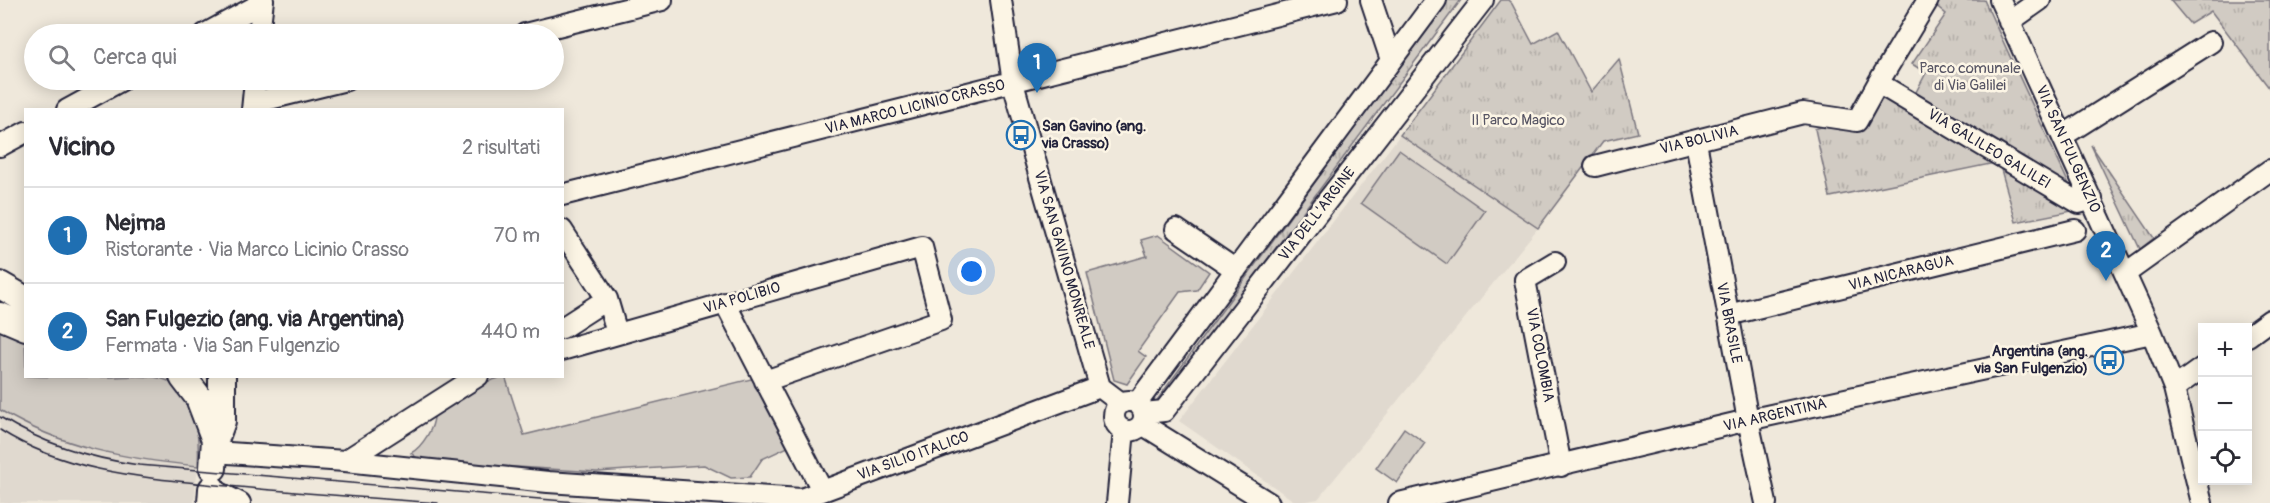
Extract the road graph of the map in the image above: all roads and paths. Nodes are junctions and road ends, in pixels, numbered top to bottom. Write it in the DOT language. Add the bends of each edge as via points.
graph roads {
  1 [pos="662,0"];
  2 [pos="1001,0"];
  3 [pos="1337,0"];
  4 [pos="1371,0"];
  5 [pos="1436,0"];
  6 [pos="1483,0"];
  7 [pos="1928,0"];
  8 [pos="2000,0"];
  9 [pos="2040,0"];
  10 [pos="262,1"];
  11 [pos="2009,22"];
  12 [pos="222,24"];
  13 [pos="260,24"];
  14 [pos="564,24"];
  15 [pos="2211,42"];
  16 [pos="1391,60"];
  17 [pos="1013,83"];
  18 [pos="1878,83"];
  19 [pos="104,90"];
  20 [pos="254,90"];
  21 [pos="310,90"];
  22 [pos="253,106"];
  23 [pos="71,108"];
  24 [pos="24,133"];
  25 [pos="2064,135"];
  26 [pos="1696,141"];
  27 [pos="0,146"];
  28 [pos="1595,166"];
  29 [pos="2270,170"];
  30 [pos="564,195"];
  31 [pos="2092,199"];
  32 [pos="1176,229"];
  33 [pos="2075,230"];
  34 [pos="564,233"];
  35 [pos="1555,262"];
  36 [pos="1236,270"];
  37 [pos="2126,273"];
  38 [pos="0,285"];
  39 [pos="24,299"];
  40 [pos="607,299"];
  41 [pos="725,303"];
  42 [pos="1728,315"];
  43 [pos="0,316"];
  44 [pos="2270,320"];
  45 [pos="24,326"];
  46 [pos="564,327"];
  47 [pos="617,333"];
  48 [pos="2152,333"];
  49 [pos="2252,333"];
  50 [pos="564,349"];
  51 [pos="2198,371"];
  52 [pos="190,378"];
  53 [pos="222,378"];
  54 [pos="475,378"];
  55 [pos="765,381"];
  56 [pos="1100,387"];
  57 [pos="2174,388"];
  58 [pos="1134,415"];
  59 [pos="1748,420"];
  60 [pos="345,461"];
  61 [pos="1561,466"];
  62 [pos="213,471"];
  63 [pos="822,490"];
  64 [pos="240,503"];
  65 [pos="1117,503"];
  66 [pos="1269,503"];
  67 [pos="1399,503"];
  68 [pos="1766,503"];
  69 [pos="2202,503"];
  1 -- 14 [label="street"];
  2 -- 17 [label="street, VIA SAN GAVINO MONREALE"];
  3 -- 17 [label="street, VIA MARCO LICINIO CRASSO"];
  4 -- 16 [label="street"];
  5 -- 16 [label="street, VIA DELL'ARGINE"];
  6 -- 58 [label="street, VIA DELL'ARGINE" via="1164,411"];
  7 -- 18 [label="street"];
  8 -- 11 [label="street, VIA SAN FULGENZIO"];
  9 -- 11 [label="street"];
  10 -- 12 [label="street"];
  10 -- 13 [label="street"];
  11 -- 25 [label="street, VIA SAN FULGENZIO"];
  15 -- 25 [label="street"];
  16 -- 36 [label="street, VIA DELL'ARGINE"];
  17 -- 30 [label="street, VIA MARCO LICINIO CRASSO"];
  17 -- 56 [label="street, VIA SAN GAVINO MONREALE"];
  18 -- 26 [label="street, VIA BOLIVIA" via="1857,121 1803,113"];
  18 -- 31 [label="street, VIA GALILEO GALILEI" via="2079,203"];
  19 -- 23 [label="street"];
  20 -- 22 [label="street"];
  21 -- 22 [label="street"];
  24 -- 27 [label="street"];
  25 -- 31 [label="street, VIA SAN FULGENZIO"];
  26 -- 28 [label="street, VIA BOLIVIA"];
  26 -- 42 [label="street, VIA BRASILE"];
  29 -- 37 [label="street"];
  31 -- 37 [label="street, VIA SAN FULGENZIO"];
  32 -- 36 [label="street"];
  33 -- 42 [label="street, VIA NICARAGUA"];
  34 -- 40 [label="street"];
  35 -- 61 [label="street, VIA COLOMBIA" via="1525,280"];
  36 -- 58 [label="street, VIA DELL'ARGINE"];
  37 -- 48 [label="street, VIA SAN FULGENZIO"];
  38 -- 39 [label="main road"];
  40 -- 46 [label="street"];
  40 -- 47 [label="street"];
  41 -- 47 [label="street, VIA POLIBIO"];
  41 -- 55 [label="street"];
  41 -- 55 [label="street, VIA POLIBIO" via="922,247 941,320"];
  42 -- 59 [label="street, VIA BRASILE"];
  43 -- 45 [label="main road"];
  44 -- 49 [label="street"];
  47 -- 50 [label="street, VIA POLIBIO"];
  48 -- 57 [label="street, VIA SAN FULGENZIO"];
  48 -- 59 [label="street, VIA ARGENTINA"];
  51 -- 57 [label="street"];
  52 -- 62 [label="main road" via="199,398"];
  53 -- 62 [label="main road" via="222,421"];
  54 -- 60 [label="street"];
  55 -- 63 [label="street"];
  56 -- 58 [label="street"];
  56 -- 63 [label="street, VIA SILIO ITALICO"];
  57 -- 69 [label="street, VIA SAN FULGENZIO"];
  58 -- 65 [label="street"];
  58 -- 66 [label="street"];
  59 -- 61 [label="street, VIA ARGENTINA"];
  59 -- 68 [label="street, VIA BRASILE"];
  60 -- 62 [label="street, VIA SILIO ITALICO"];
  60 -- 63 [label="street, VIA SILIO ITALICO" via="548,483 801,499"];
  61 -- 67 [label="street, VIA ARGENTINA"];
  62 -- 64 [label="street"];
}
